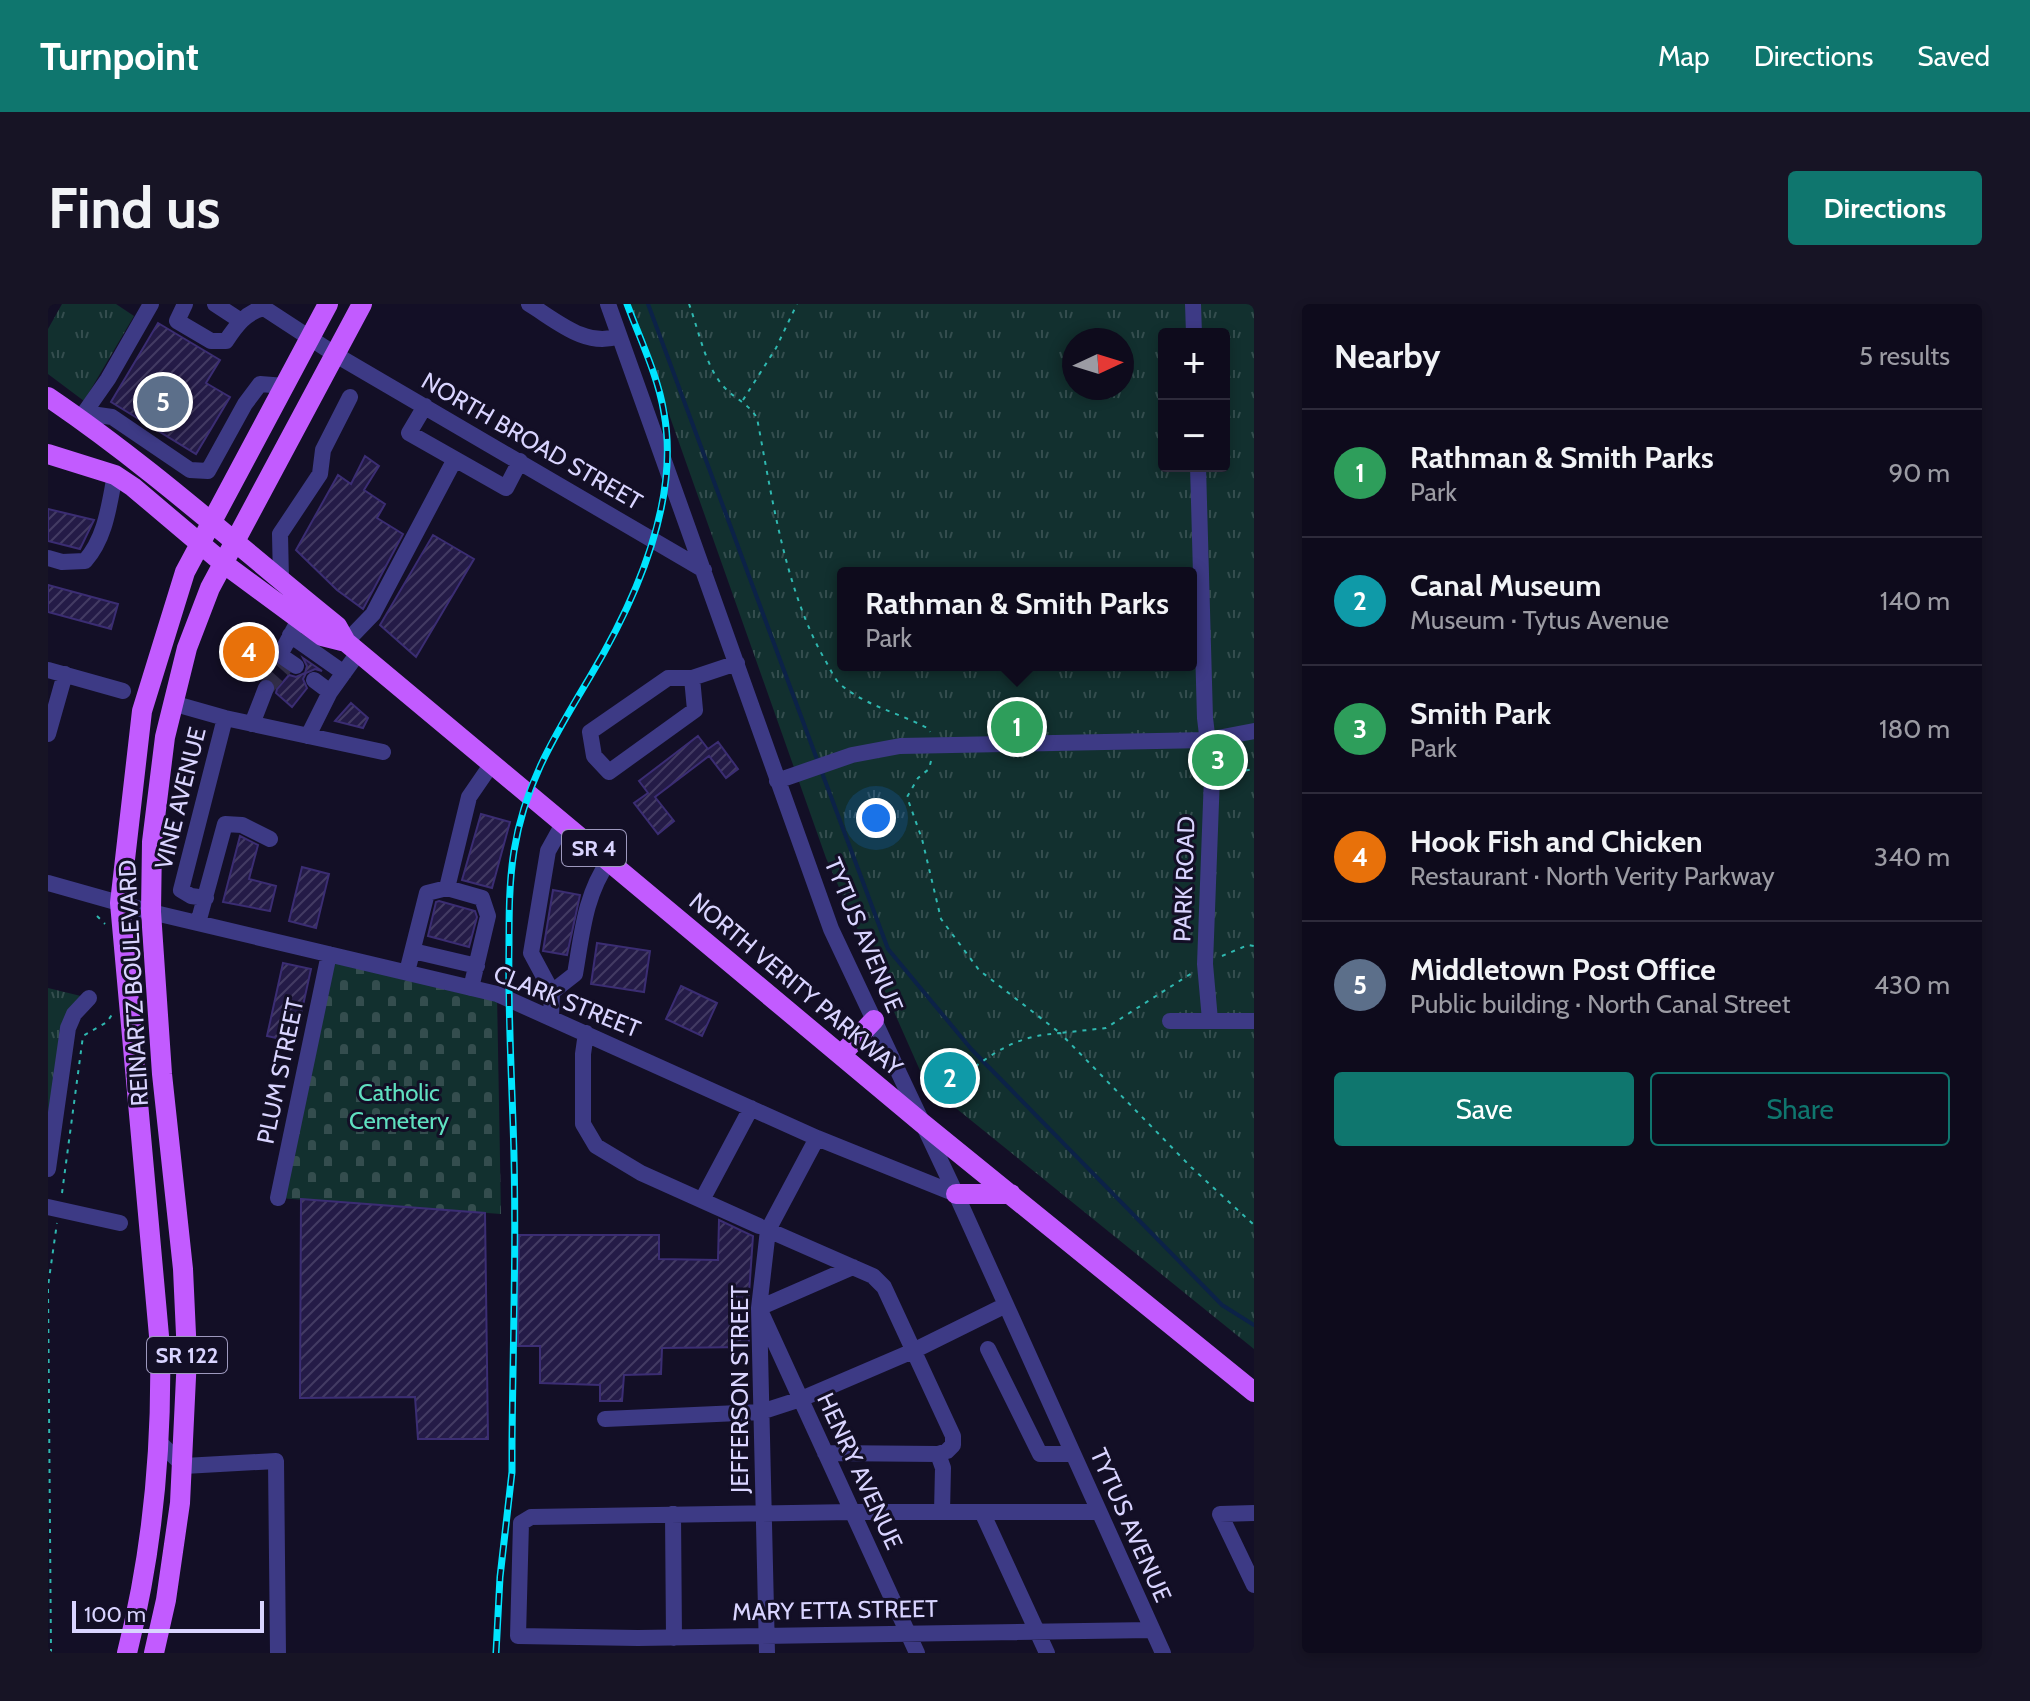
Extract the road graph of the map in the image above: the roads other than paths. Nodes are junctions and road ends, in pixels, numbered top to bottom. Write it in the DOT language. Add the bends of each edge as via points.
graph roads {
  1 [pos="185,304"];
  2 [pos="215,304"];
  3 [pos="328,304"];
  4 [pos="362,304"];
  5 [pos="529,304"];
  6 [pos="608,304"];
  7 [pos="1193,304"];
  8 [pos="145,306"];
  9 [pos="265,306"];
  10 [pos="241,321"];
  11 [pos="1194,328"];
  12 [pos="619,336"];
  13 [pos="311,339"];
  14 [pos="336,355"];
  15 [pos="285,386"];
  16 [pos="48,397"];
  17 [pos="350,397"];
  18 [pos="425,406"];
  19 [pos="80,419"];
  20 [pos="48,454"];
  21 [pos="455,459"];
  22 [pos="520,461"];
  23 [pos="1198,472"];
  24 [pos="115,475"];
  25 [pos="211,522"];
  26 [pos="200,542"];
  27 [pos="234,543"];
  28 [pos="48,558"];
  29 [pos="223,563"];
  30 [pos="704,570"];
  31 [pos="281,580"];
  32 [pos="295,627"];
  33 [pos="352,647"];
  34 [pos="737,663"];
  35 [pos="290,665"];
  36 [pos="48,670"];
  37 [pos="344,673"];
  38 [pos="65,674"];
  39 [pos="692,678"];
  40 [pos="314,680"];
  41 [pos="266,688"];
  42 [pos="123,691"];
  43 [pos="330,692"];
  44 [pos="172,703"];
  45 [pos="225,718"];
  46 [pos="252,724"];
  47 [pos="1254,731"];
  48 [pos="48,734"];
  49 [pos="308,736"];
  50 [pos="1207,740"];
  51 [pos="383,752"];
  52 [pos="491,765"];
  53 [pos="777,781"];
  54 [pos="200,815"];
  55 [pos="225,824"];
  56 [pos="563,824"];
  57 [pos="270,839"];
  58 [pos="192,847"];
  59 [pos="217,854"];
  60 [pos="609,861"];
  61 [pos="48,883"];
  62 [pos="447,888"];
  63 [pos="206,898"];
  64 [pos="120,903"];
  65 [pos="151,912"];
  66 [pos="198,923"];
  67 [pos="413,951"];
  68 [pos="329,954"];
  69 [pos="477,966"];
  70 [pos="407,972"];
  71 [pos="471,988"];
  72 [pos="552,992"];
  73 [pos="89,998"];
  74 [pos="551,1017"];
  75 [pos="874,1020"];
  76 [pos="1210,1020"];
  77 [pos="1170,1021"];
  78 [pos="1254,1021"];
  79 [pos="586,1033"];
  80 [pos="841,1055"];
  81 [pos="751,1108"];
  82 [pos="922,1123"];
  83 [pos="817,1138"];
  84 [pos="48,1169"];
  85 [pos="956,1194"];
  86 [pos="1011,1194"];
  87 [pos="278,1198"];
  88 [pos="702,1200"];
  89 [pos="54,1208"];
  90 [pos="120,1223"];
  91 [pos="764,1228"];
  92 [pos="853,1267"];
  93 [pos="1006,1305"];
  94 [pos="759,1308"];
  95 [pos="988,1349"];
  96 [pos="913,1351"];
  97 [pos="1254,1392"];
  98 [pos="801,1399"];
  99 [pos="761,1412"];
  100 [pos="605,1419"];
  101 [pos="159,1442"];
  102 [pos="825,1453"];
  103 [pos="938,1454"];
  104 [pos="1073,1454"];
  105 [pos="184,1466"];
  106 [pos="852,1512"];
  107 [pos="942,1512"];
  108 [pos="982,1512"];
  109 [pos="1099,1512"];
  110 [pos="764,1513"];
  111 [pos="1254,1513"];
  112 [pos="673,1514"];
  113 [pos="1254,1585"];
  114 [pos="1038,1630"];
  115 [pos="1152,1630"];
  116 [pos="907,1632"];
  117 [pos="674,1638"];
  118 [pos="767,1645"];
  119 [pos="638,1646"];
  120 [pos="127,1653"];
  121 [pos="154,1653"];
  122 [pos="278,1653"];
  123 [pos="917,1653"];
  124 [pos="1047,1653"];
  125 [pos="1163,1653"];
  1 -- 10 [label="street" via="177,321 211,341 226,341"];
  2 -- 10 [label="street"];
  3 -- 13 [label="main road, REINARTZ BOULEVARD"];
  4 -- 14 [label="main road, REINARTZ BOULEVARD / SR 122"];
  5 -- 12 [label="street" via="585,338 606,341"];
  6 -- 12 [label="street, TYTUS AVENUE"];
  7 -- 11 [label="street"];
  8 -- 19 [label="street" via="108,379"];
  9 -- 10 [label="street"];
  9 -- 13 [label="street, NORTH BROAD STREET"];
  12 -- 30 [label="street, TYTUS AVENUE"];
  13 -- 14 [label="street, NORTH BROAD STREET"];
  13 -- 15 [label="main road, REINARTZ BOULEVARD"];
  14 -- 18 [label="street, NORTH BROAD STREET"];
  14 -- 27 [label="main road, REINARTZ BOULEVARD / SR 122"];
  15 -- 19 [label="street" via="260,384 208,471 190,470 112,417"];
  15 -- 25 [label="main road, REINARTZ BOULEVARD"];
  16 -- 19 [label="main road, SR 4"];
  17 -- 31 [label="street" via="323,450 320,474 280,534"];
  18 -- 21 [label="street" via="409,433"];
  18 -- 22 [label="street, NORTH BROAD STREET"];
  19 -- 25 [label="main road, SR 4"];
  20 -- 24 [label="main road, SR 4"];
  21 -- 22 [label="street" via="506,488"];
  21 -- 33 [label="street"];
  22 -- 30 [label="street, NORTH BROAD STREET"];
  23 -- 50 [label="street, PARK ROAD"];
  24 -- 26 [label="main road, SR 4"];
  24 -- 28 [label="street" via="96,549 85,561"];
  25 -- 26 [label="main road, REINARTZ BOULEVARD"];
  25 -- 27 [label="main road, SR 4"];
  26 -- 29 [label="main road, NORTH VERITY PARKWAY / SR 4"];
  26 -- 64 [label="main road, REINARTZ BOULEVARD" via="185,572 142,711"];
  27 -- 29 [label="main road, REINARTZ BOULEVARD / SR 122"];
  27 -- 31 [label="main road, NORTH VERITY PARKWAY / SR 4"];
  29 -- 32 [label="main road, NORTH VERITY PARKWAY / SR 4"];
  29 -- 44 [label="main road, REINARTZ BOULEVARD / SR 122" via="199,612"];
  30 -- 34 [label="street, TYTUS AVENUE"];
  31 -- 33 [label="main road, NORTH VERITY PARKWAY / SR 4" via="337,626"];
  32 -- 33 [label="main road, NORTH VERITY PARKWAY / SR 4"];
  32 -- 35 [label="street" via="280,655"];
  32 -- 37 [label="street"];
  33 -- 37 [label="street"];
  33 -- 52 [label="main road, NORTH VERITY PARKWAY / SR 4"];
  34 -- 39 [label="street"];
  34 -- 53 [label="street, TYTUS AVENUE"];
  36 -- 38 [label="street"];
  37 -- 43 [label="street"];
  38 -- 42 [label="street"];
  38 -- 48 [label="street"];
  39 -- 39 [label="street" via="668,678 590,732 594,756 609,772 695,710"];
  40 -- 43 [label="street"];
  41 -- 46 [label="street"];
  43 -- 49 [label="street"];
  44 -- 45 [label="street"];
  44 -- 65 [label="main road, REINARTZ BOULEVARD / SR 122" via="152,842"];
  45 -- 46 [label="street"];
  45 -- 54 [label="street, VINE AVENUE"];
  46 -- 49 [label="street"];
  47 -- 50 [label="street"];
  49 -- 51 [label="street"];
  50 -- 53 [label="street" via="900,746 852,755"];
  50 -- 76 [label="street, PARK ROAD" via="1212,776 1205,964"];
  52 -- 56 [label="main road, NORTH VERITY PARKWAY / SR 4"];
  52 -- 62 [label="street" via="469,797"];
  53 -- 75 [label="street, TYTUS AVENUE" via="831,929"];
  54 -- 55 [label="street"];
  54 -- 58 [label="street, VINE AVENUE"];
  55 -- 57 [label="street" via="242,825"];
  55 -- 59 [label="street"];
  56 -- 60 [label="main road, NORTH VERITY PARKWAY / SR 4"];
  56 -- 72 [label="street" via="548,851 531,953"];
  58 -- 59 [label="street"];
  58 -- 63 [label="street, VINE AVENUE" via="181,890"];
  59 -- 63 [label="street"];
  60 -- 72 [label="street" via="590,896 575,974"];
  60 -- 80 [label="main road, NORTH VERITY PARKWAY / SR 4"];
  61 -- 64 [label="street, CLARK STREET"];
  62 -- 67 [label="street" via="427,893"];
  62 -- 69 [label="street" via="482,898 488,916"];
  63 -- 66 [label="street"];
  64 -- 65 [label="street, CLARK STREET"];
  64 -- 101 [label="main road, REINARTZ BOULEVARD" via="160,1347"];
  65 -- 66 [label="street, CLARK STREET"];
  65 -- 105 [label="main road, REINARTZ BOULEVARD / SR 122" via="183,1269"];
  66 -- 68 [label="street, CLARK STREET"];
  67 -- 69 [label="street"];
  67 -- 70 [label="street"];
  68 -- 70 [label="street, CLARK STREET"];
  68 -- 87 [label="street, PLUM STREET"];
  69 -- 71 [label="street"];
  70 -- 71 [label="street, CLARK STREET"];
  71 -- 74 [label="street, CLARK STREET"];
  72 -- 74 [label="street"];
  73 -- 84 [label="street" via="68,1028"];
  74 -- 79 [label="street, CLARK STREET"];
  75 -- 80 [label="main road"];
  75 -- 82 [label="street, TYTUS AVENUE"];
  76 -- 77 [label="street"];
  76 -- 78 [label="street"];
  79 -- 81 [label="street, CLARK STREET"];
  79 -- 88 [label="street" via="583,1124 596,1146"];
  80 -- 82 [label="main road, NORTH VERITY PARKWAY / SR 4"];
  81 -- 83 [label="street, CLARK STREET"];
  81 -- 88 [label="street"];
  82 -- 85 [label="street, TYTUS AVENUE"];
  82 -- 86 [label="main road, NORTH VERITY PARKWAY / SR 4"];
  83 -- 85 [label="street, CLARK STREET"];
  83 -- 91 [label="street, JEFFERSON STREET"];
  85 -- 86 [label="main road"];
  85 -- 93 [label="street, TYTUS AVENUE"];
  86 -- 97 [label="main road, NORTH VERITY PARKWAY / SR 4"];
  88 -- 91 [label="street"];
  89 -- 90 [label="street"];
  91 -- 92 [label="street"];
  91 -- 94 [label="street, JEFFERSON STREET"];
  92 -- 94 [label="street"];
  92 -- 96 [label="street" via="884,1287"];
  93 -- 96 [label="street"];
  93 -- 104 [label="street, TYTUS AVENUE"];
  94 -- 98 [label="street, HENRY AVENUE"];
  94 -- 99 [label="street, JEFFERSON STREET"];
  95 -- 104 [label="street" via="1040,1454"];
  96 -- 98 [label="street"];
  96 -- 103 [label="street" via="953,1436 953,1445"];
  98 -- 99 [label="street"];
  98 -- 102 [label="street, HENRY AVENUE"];
  99 -- 100 [label="street"];
  99 -- 110 [label="street, JEFFERSON STREET"];
  101 -- 105 [label="street"];
  101 -- 120 [label="main road, REINARTZ BOULEVARD"];
  102 -- 103 [label="street"];
  102 -- 106 [label="street, HENRY AVENUE"];
  103 -- 107 [label="street" via="943,1468"];
  104 -- 109 [label="street, TYTUS AVENUE"];
  105 -- 121 [label="main road, REINARTZ BOULEVARD / SR 122" via="171,1574"];
  105 -- 122 [label="street" via="276,1461"];
  106 -- 107 [label="street"];
  106 -- 110 [label="street"];
  106 -- 116 [label="street, HENRY AVENUE"];
  107 -- 108 [label="street"];
  108 -- 109 [label="street"];
  108 -- 114 [label="street"];
  109 -- 115 [label="street, TYTUS AVENUE"];
  110 -- 112 [label="street"];
  110 -- 118 [label="street, JEFFERSON STREET"];
  111 -- 113 [label="street" via="1220,1514"];
  112 -- 117 [label="street"];
  112 -- 119 [label="street, MARY ETTA STREET" via="531,1517 521,1523 518,1636"];
  114 -- 115 [label="street, MARY ETTA STREET"];
  114 -- 116 [label="street, MARY ETTA STREET"];
  114 -- 124 [label="street"];
  115 -- 125 [label="street, TYTUS AVENUE"];
  116 -- 118 [label="street, MARY ETTA STREET"];
  116 -- 123 [label="street, HENRY AVENUE"];
  117 -- 118 [label="street, MARY ETTA STREET"];
  117 -- 119 [label="street, MARY ETTA STREET"];
}
